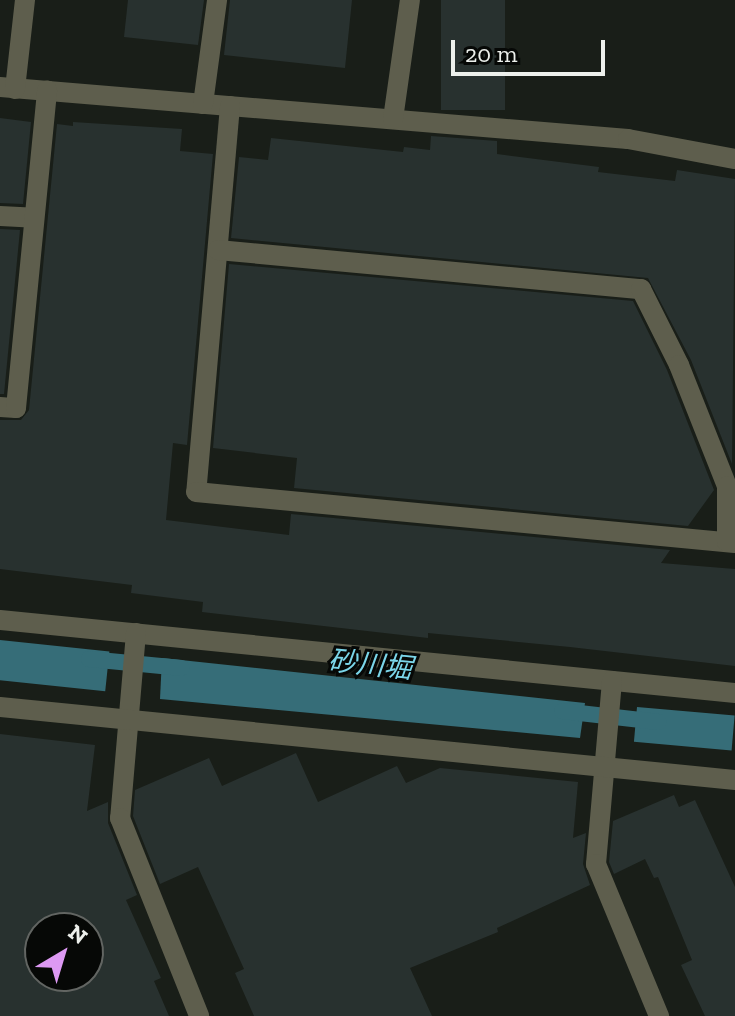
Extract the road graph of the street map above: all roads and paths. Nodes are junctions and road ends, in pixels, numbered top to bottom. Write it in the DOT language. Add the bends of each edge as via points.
graph roads {
  1 [pos="25,0"];
  2 [pos="217,0"];
  3 [pos="410,0"];
  4 [pos="7,88"];
  5 [pos="47,91"];
  6 [pos="203,104"];
  7 [pos="230,106"];
  8 [pos="393,119"];
  9 [pos="735,159"];
  10 [pos="0,216"];
  11 [pos="34,218"];
  12 [pos="218,250"];
  13 [pos="0,407"];
  14 [pos="731,542"];
  15 [pos="0,620"];
  16 [pos="136,633"];
  17 [pos="612,681"];
  18 [pos="735,693"];
  19 [pos="0,707"];
  20 [pos="128,721"];
  21 [pos="602,767"];
  22 [pos="735,780"];
  23 [pos="199,1016"];
  24 [pos="659,1016"];
  1 -- 4 [label="street"];
  2 -- 6 [label="street"];
  3 -- 8 [label="street"];
  4 -- 5 [label="street"];
  5 -- 6 [label="street"];
  5 -- 11 [label="street"];
  6 -- 7 [label="street"];
  7 -- 8 [label="street"];
  7 -- 12 [label="street"];
  8 -- 9 [label="street" via="628,139"];
  10 -- 11 [label="street"];
  11 -- 13 [label="street" via="16,408"];
  12 -- 14 [label="street" via="641,289 679,365 727,486"];
  12 -- 14 [label="street" via="196,492"];
  15 -- 16 [label="street"];
  16 -- 17 [label="street"];
  16 -- 20 [label="street"];
  17 -- 18 [label="street"];
  17 -- 21 [label="street"];
  19 -- 20 [label="street"];
  20 -- 21 [label="street"];
  20 -- 23 [label="street" via="120,818"];
  21 -- 22 [label="street"];
  21 -- 24 [label="street" via="596,864"];
}
